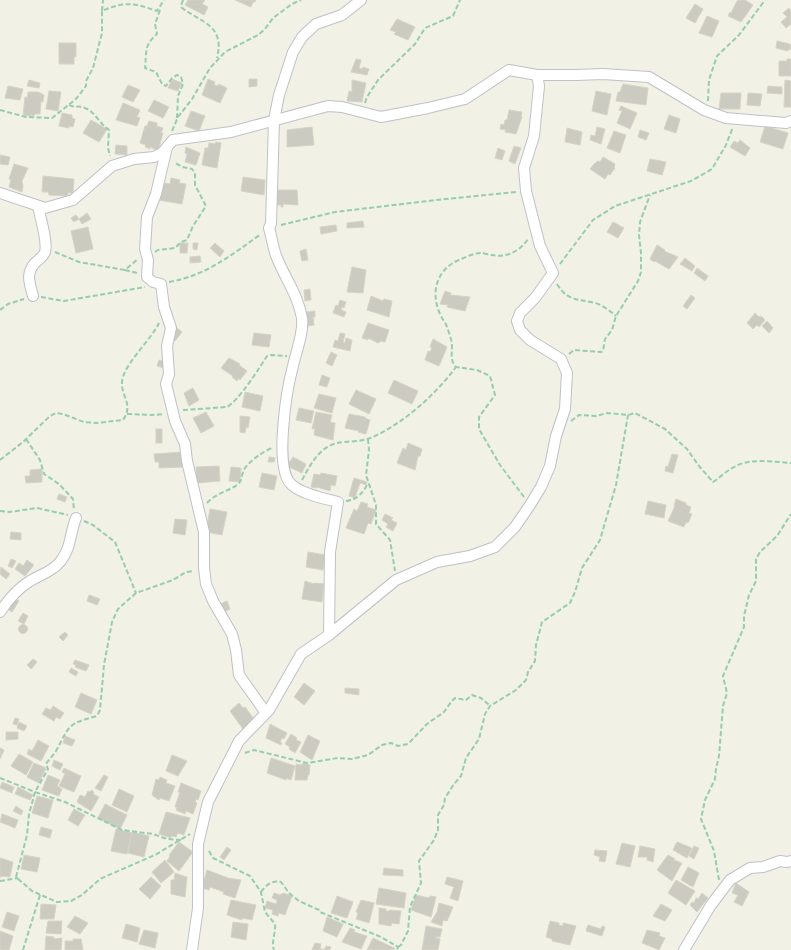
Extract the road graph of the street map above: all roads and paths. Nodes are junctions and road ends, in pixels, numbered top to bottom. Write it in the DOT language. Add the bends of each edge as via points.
graph roads {
  1 [pos="103,0"];
  2 [pos="163,0"];
  3 [pos="182,0"];
  4 [pos="301,0"];
  5 [pos="361,0"];
  6 [pos="460,0"];
  7 [pos="765,0"];
  8 [pos="160,8"];
  9 [pos="102,11"];
  10 [pos="216,61"];
  11 [pos="537,75"];
  12 [pos="69,105"];
  13 [pos="0,110"];
  14 [pos="704,110"];
  15 [pos="361,112"];
  16 [pos="177,118"];
  17 [pos="736,119"];
  18 [pos="274,120"];
  19 [pos="791,121"];
  20 [pos="168,145"];
  21 [pos="164,158"];
  22 [pos="112,166"];
  23 [pos="526,191"];
  24 [pos="0,193"];
  25 [pos="650,195"];
  26 [pos="38,206"];
  27 [pos="269,228"];
  28 [pos="536,229"];
  29 [pos="46,247"];
  30 [pos="147,253"];
  31 [pos="125,270"];
  32 [pos="553,273"];
  33 [pos="147,277"];
  34 [pos="161,284"];
  35 [pos="33,296"];
  36 [pos="164,306"];
  37 [pos="0,310"];
  38 [pos="616,316"];
  39 [pos="295,357"];
  40 [pos="561,359"];
  41 [pos="456,367"];
  42 [pos="173,413"];
  43 [pos="127,414"];
  44 [pos="628,415"];
  45 [pos="558,430"];
  46 [pos="283,436"];
  47 [pos="26,439"];
  48 [pos="368,439"];
  49 [pos="0,460"];
  50 [pos="791,463"];
  51 [pos="368,483"];
  52 [pos="297,488"];
  53 [pos="338,502"];
  54 [pos="530,505"];
  55 [pos="0,511"];
  56 [pos="200,512"];
  57 [pos="791,514"];
  58 [pos="75,518"];
  59 [pos="204,568"];
  60 [pos="396,580"];
  61 [pos="136,593"];
  62 [pos="0,612"];
  63 [pos="329,635"];
  64 [pos="490,706"];
  65 [pos="266,713"];
  66 [pos="233,753"];
  67 [pos="0,778"];
  68 [pos="35,792"];
  69 [pos="201,827"];
  70 [pos="181,840"];
  71 [pos="208,850"];
  72 [pos="791,860"];
  73 [pos="18,878"];
  74 [pos="0,881"];
  75 [pos="724,887"];
  76 [pos="262,892"];
  77 [pos="40,894"];
  78 [pos="398,948"];
  79 [pos="23,950"];
  80 [pos="192,950"];
  81 [pos="274,950"];
  82 [pos="684,950"];
  1 -- 9 [label="path"];
  2 -- 8 [label="path"];
  3 -- 10 [label="path" via="182,8 216,31"];
  4 -- 10 [label="path" via="273,18 258,35"];
  5 -- 18 [label="street" via="342,15 316,24 302,37 293,52"];
  6 -- 15 [label="path" via="453,16 424,28 415,44 378,80"];
  7 -- 14 [label="path" via="739,35 717,56 709,80 708,105"];
  8 -- 9 [label="path" via="156,11 130,3"];
  8 -- 16 [label="path" via="155,24 156,34 146,49 145,68 156,72 166,86 176,75 181,77 183,84 178,96"];
  9 -- 12 [label="path" via="102,33 93,68 83,91"];
  10 -- 16 [label="path"];
  11 -- 14 [label="street" via="649,77"];
  11 -- 15 [label="street" via="509,70 465,99 381,117"];
  11 -- 23 [label="street" via="539,86 534,136 524,168"];
  12 -- 13 [label="path" via="52,118 44,119"];
  12 -- 22 [label="path" via="87,109 108,130"];
  14 -- 17 [label="street"];
  15 -- 18 [label="street" via="328,106"];
  16 -- 20 [label="path"];
  17 -- 19 [label="street"];
  17 -- 25 [label="path" via="726,146 712,169 691,181"];
  18 -- 20 [label="street" via="231,132 173,140"];
  18 -- 27 [label="street"];
  20 -- 21 [label="street"];
  20 -- 22 [label="street" via="154,157"];
  21 -- 30 [label="street" via="147,217"];
  21 -- 30 [label="path" via="192,169 195,185 206,206 187,240 175,248"];
  22 -- 26 [label="street" via="73,200 45,208"];
  23 -- 27 [label="path" via="335,212"];
  23 -- 28 [label="street"];
  24 -- 26 [label="street"];
  25 -- 32 [label="path" via="615,206 593,220"];
  25 -- 38 [label="path" via="640,222 638,281"];
  26 -- 29 [label="street"];
  27 -- 34 [label="path" via="218,265 185,279"];
  27 -- 39 [label="street" via="277,258 294,291 302,319"];
  28 -- 32 [label="street"];
  28 -- 41 [label="path" via="525,244 510,255 481,253 444,269 437,282 436,298 439,314 447,326 452,344 451,359"];
  29 -- 31 [label="path" via="79,262"];
  29 -- 35 [label="street" via="29,273"];
  30 -- 31 [label="path"];
  30 -- 33 [label="street"];
  31 -- 33 [label="path"];
  32 -- 38 [label="path" via="568,297 597,303"];
  32 -- 40 [label="street" via="517,321 520,330 530,340"];
  33 -- 34 [label="street"];
  34 -- 35 [label="path" via="64,301"];
  34 -- 36 [label="street"];
  35 -- 37 [label="path"];
  36 -- 42 [label="street" via="171,328 166,384"];
  36 -- 43 [label="path" via="157,328 130,364 122,383 128,401"];
  38 -- 40 [label="path" via="601,352 574,350"];
  39 -- 42 [label="path" via="266,356 227,408"];
  39 -- 46 [label="street"];
  40 -- 45 [label="street" via="567,373 565,409"];
  41 -- 48 [label="path" via="444,383 402,420"];
  41 -- 54 [label="path" via="490,376 495,395 479,416 479,429 500,465"];
  42 -- 43 [label="path"];
  42 -- 56 [label="street" via="185,444"];
  43 -- 47 [label="path" via="123,420 96,423 56,413"];
  44 -- 45 [label="path" via="580,415"];
  44 -- 50 [label="path" via="635,413 665,429 687,449 712,482 736,465 766,460"];
  44 -- 64 [label="path" via="616,485 600,540 582,568 570,603 542,622 535,660 526,680"];
  45 -- 54 [label="street" via="550,466"];
  46 -- 52 [label="street" via="286,476"];
  46 -- 56 [label="path" via="275,446 245,467 240,483 209,500"];
  47 -- 49 [label="path"];
  47 -- 58 [label="path" via="40,460 44,474 73,499"];
  48 -- 51 [label="path"];
  48 -- 52 [label="path" via="342,442 323,449"];
  51 -- 53 [label="path" via="358,497"];
  51 -- 60 [label="path" via="376,505 376,524 390,540"];
  52 -- 53 [label="street"];
  53 -- 63 [label="street" via="330,552"];
  54 -- 60 [label="street" via="515,527 495,547 437,562"];
  55 -- 58 [label="path" via="37,508"];
  56 -- 59 [label="street" via="204,532"];
  57 -- 75 [label="path" via="756,559 756,581 749,596 744,627 723,676 727,693 723,706 722,737 715,779 705,800 701,819"];
  58 -- 61 [label="path" via="93,525 115,542"];
  58 -- 62 [label="street" via="71,542 61,562 46,574 30,580"];
  59 -- 61 [label="path"];
  59 -- 65 [label="street" via="213,601 232,634 239,675"];
  60 -- 63 [label="street"];
  61 -- 68 [label="path" via="118,609 112,622 97,716 78,721 65,732 46,764 48,769"];
  63 -- 65 [label="street" via="301,654"];
  64 -- 66 [label="path" via="472,695 466,700 455,698 408,744 398,746 391,743 352,759 307,763 254,750 241,755"];
  64 -- 78 [label="path" via="476,746 445,798 434,840 419,861 421,883 410,907 408,931"];
  65 -- 66 [label="street" via="239,741"];
  66 -- 69 [label="street" via="208,802"];
  67 -- 68 [label="path"];
  68 -- 70 [label="path" via="65,802 122,830"];
  68 -- 73 [label="path"];
  69 -- 70 [label="path"];
  69 -- 80 [label="street" via="198,908"];
  70 -- 77 [label="path" via="100,879 71,901 57,902"];
  71 -- 76 [label="path" via="213,858 250,876"];
  72 -- 75 [label="street" via="750,868"];
  73 -- 74 [label="path"];
  73 -- 77 [label="path"];
  75 -- 82 [label="street"];
  76 -- 78 [label="path" via="268,884 284,884 299,901 381,937"];
  76 -- 81 [label="path" via="265,912 275,924"];
  77 -- 79 [label="path"];
}
